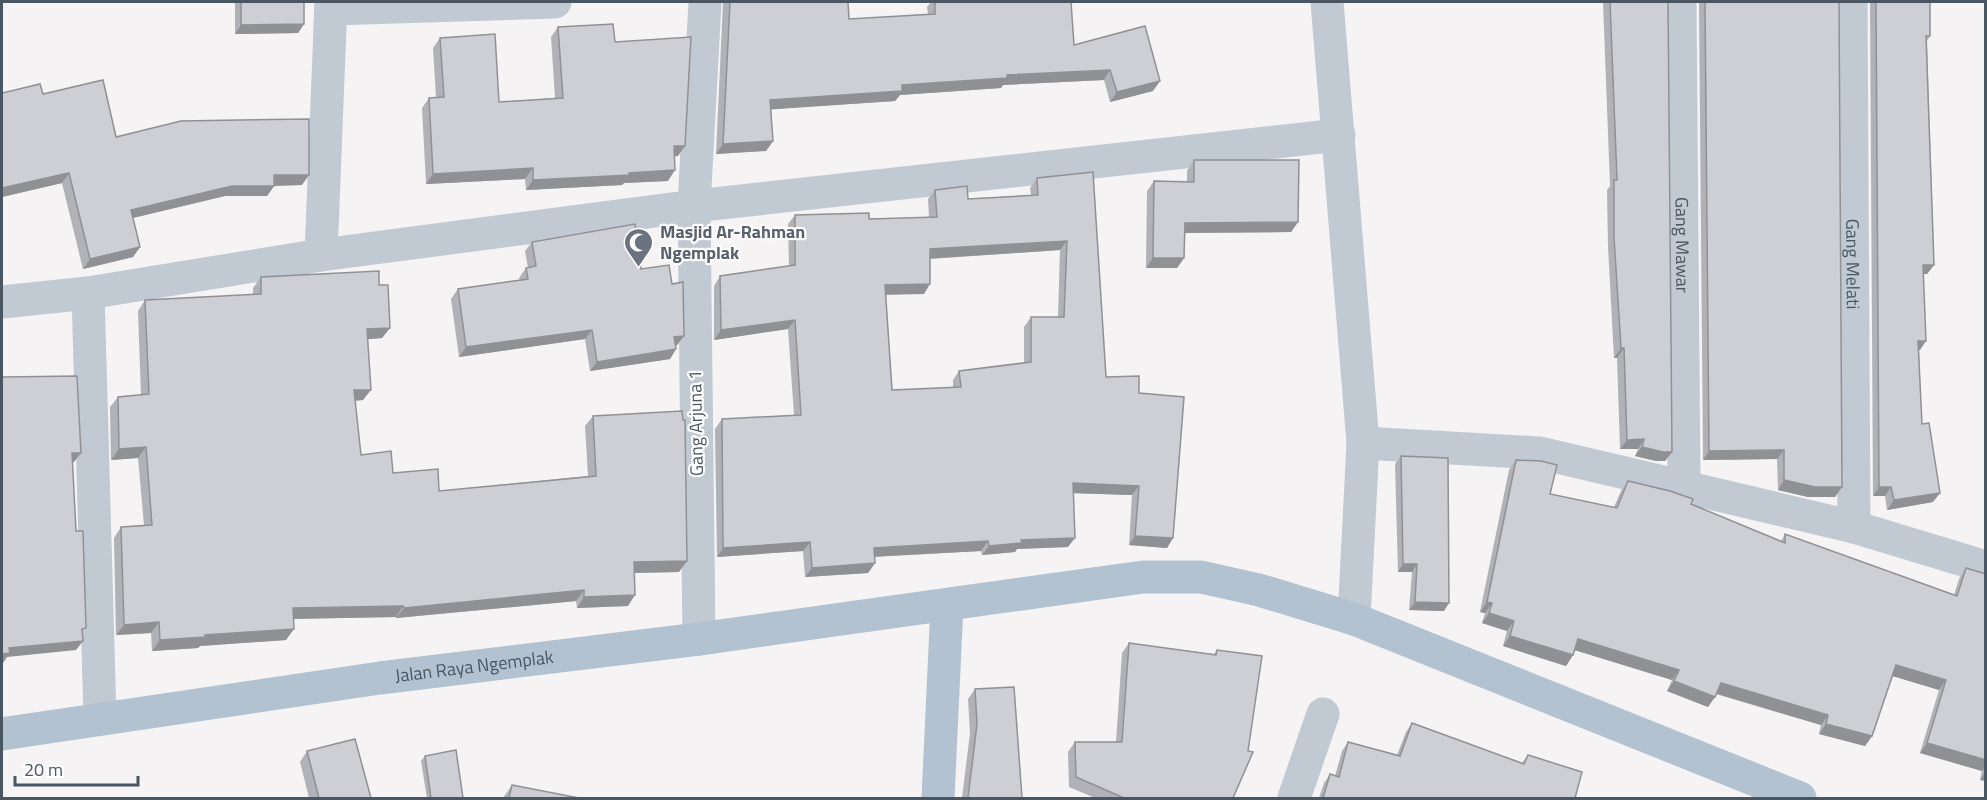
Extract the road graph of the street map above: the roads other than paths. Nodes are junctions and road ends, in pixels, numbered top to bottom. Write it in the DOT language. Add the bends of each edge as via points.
graph roads {
  1 [pos="555,2"];
  2 [pos="705,2"];
  3 [pos="1327,2"];
  4 [pos="1680,2"];
  5 [pos="1851,2"];
  6 [pos="331,5"];
  7 [pos="1339,135"];
  8 [pos="694,206"];
  9 [pos="321,255"];
  10 [pos="88,293"];
  11 [pos="2,302"];
  12 [pos="1363,443"];
  13 [pos="1684,488"];
  14 [pos="1854,527"];
  15 [pos="1986,567"];
  16 [pos="947,605"];
  17 [pos="1354,619"];
  18 [pos="699,639"];
  19 [pos="1323,714"];
  20 [pos="100,718"];
  21 [pos="2,734"];
  22 [pos="938,798"];
  23 [pos="1294,798"];
  24 [pos="1800,798"];
  1 -- 6 [label="street"];
  2 -- 8 [label="street, Gang Arjuna 1"];
  3 -- 7 [label="street"];
  4 -- 13 [label="street, Gang Mawar"];
  5 -- 14 [label="street, Gang Melati"];
  6 -- 9 [label="street"];
  7 -- 8 [label="street"];
  7 -- 12 [label="street"];
  8 -- 9 [label="street"];
  8 -- 18 [label="street, Gang Arjuna 1"];
  9 -- 10 [label="street"];
  10 -- 11 [label="street"];
  10 -- 20 [label="street"];
  12 -- 13 [label="street" via="1540,453"];
  12 -- 17 [label="street"];
  13 -- 14 [label="street"];
  14 -- 15 [label="street"];
  16 -- 17 [label="main road, Jalan Raya Ngemplak" via="1143,577 1201,577"];
  16 -- 18 [label="main road, Jalan Raya Ngemplak"];
  16 -- 22 [label="main road"];
  17 -- 24 [label="main road, Jalan Raya Ngemplak"];
  18 -- 20 [label="main road, Jalan Raya Ngemplak" via="380,678"];
  19 -- 23 [label="street"];
  20 -- 21 [label="main road, Jalan Raya Ngemplak"];
}
